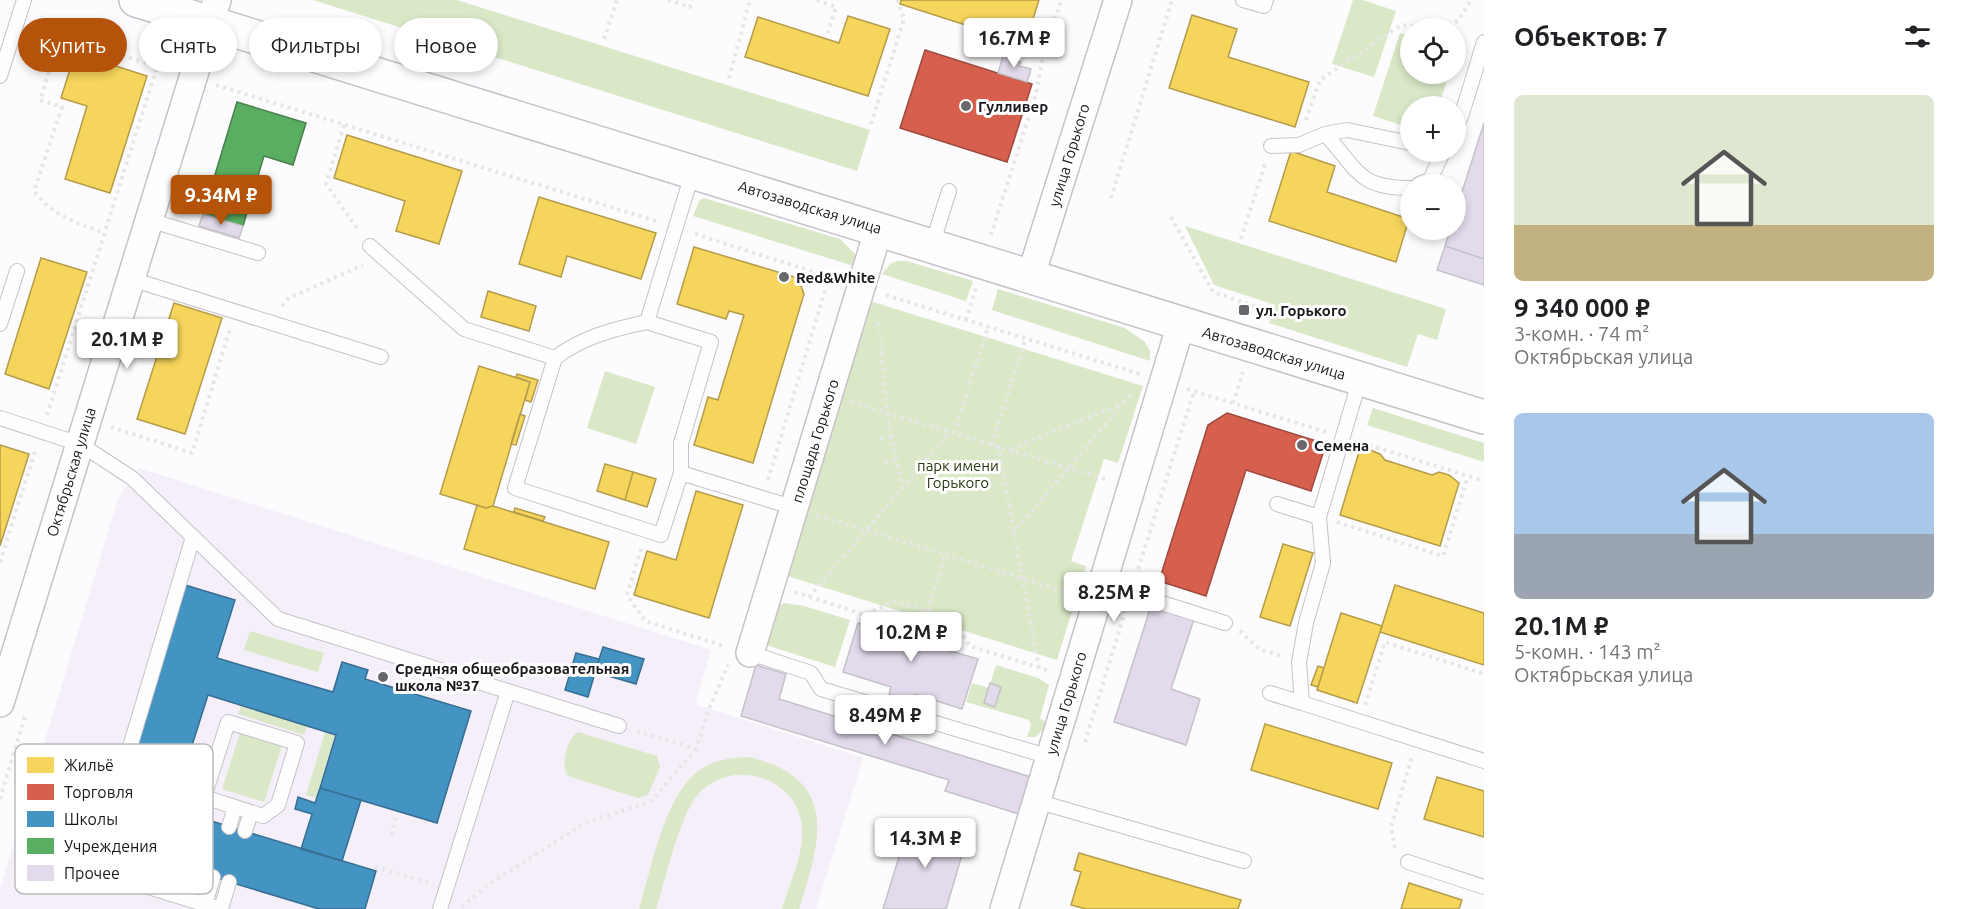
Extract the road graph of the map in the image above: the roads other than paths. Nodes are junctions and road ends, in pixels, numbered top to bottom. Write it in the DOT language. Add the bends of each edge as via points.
graph roads {
  1 [pos="24,0"];
  2 [pos="136,0"];
  3 [pos="1118,0"];
  4 [pos="1243,0"];
  5 [pos="1266,0"];
  6 [pos="214,11"];
  7 [pos="1484,42"];
  8 [pos="0,76"];
  9 [pos="1466,101"];
  10 [pos="1325,134"];
  11 [pos="1400,141"];
  12 [pos="1271,146"];
  13 [pos="693,171"];
  14 [pos="1400,188"];
  15 [pos="949,191"];
  16 [pos="149,220"];
  17 [pos="879,228"];
  18 [pos="932,245"];
  19 [pos="370,246"];
  20 [pos="258,253"];
  21 [pos="17,270"];
  22 [pos="1031,275"];
  23 [pos="131,279"];
  24 [pos="647,322"];
  25 [pos="0,324"];
  26 [pos="1181,324"];
  27 [pos="381,357"];
  28 [pos="555,358"];
  29 [pos="1360,379"];
  30 [pos="1484,417"];
  31 [pos="0,418"];
  32 [pos="84,432"];
  33 [pos="681,473"];
  34 [pos="1277,504"];
  35 [pos="795,508"];
  36 [pos="1319,517"];
  37 [pos="193,537"];
  38 [pos="1100,593"];
  39 [pos="1225,623"];
  40 [pos="735,653"];
  41 [pos="508,691"];
  42 [pos="1270,693"];
  43 [pos="0,703"];
  44 [pos="1302,703"];
  45 [pos="619,726"];
  46 [pos="131,744"];
  47 [pos="1050,757"];
  48 [pos="1484,760"];
  49 [pos="213,769"];
  50 [pos="213,800"];
  51 [pos="1036,801"];
  52 [pos="235,807"];
  53 [pos="251,812"];
  54 [pos="228,826"];
  55 [pos="245,831"];
  56 [pos="1244,861"];
  57 [pos="1408,862"];
  58 [pos="229,882"];
  59 [pos="1484,886"];
  60 [pos="172,894"];
  61 [pos="208,894"];
  62 [pos="205,904"];
  63 [pos="221,909"];
  64 [pos="440,909"];
  65 [pos="1004,909"];
  1 -- 8 [label="lane"];
  2 -- 6 [label="street, Автозаводская улица"];
  3 -- 22 [label="street, улица Горького"];
  4 -- 5 [label="lane" via="1264,6"];
  6 -- 13 [label="street, Автозаводская улица"];
  6 -- 16 [label="street, Октябрьская улица"];
  7 -- 9 [label="lane"];
  10 -- 11 [label="lane" via="1347,130"];
  10 -- 12 [label="lane" via="1299,145"];
  10 -- 14 [label="lane" via="1360,177 1383,187"];
  13 -- 17 [label="street, Автозаводская улица"];
  13 -- 24 [label="lane"];
  15 -- 18 [label="lane"];
  16 -- 20 [label="lane"];
  16 -- 23 [label="street, Октябрьская улица"];
  17 -- 18 [label="street, Автозаводская улица"];
  17 -- 35 [label="street, площадь Горького" via="869,290 829,395"];
  18 -- 22 [label="street, Автозаводская улица"];
  19 -- 28 [label="lane" via="464,329"];
  21 -- 25 [label="lane"];
  22 -- 26 [label="street, Автозаводская улица"];
  23 -- 27 [label="lane"];
  23 -- 32 [label="street, Октябрьская улица"];
  24 -- 28 [label="lane" via="612,329 570,346"];
  24 -- 33 [label="lane" via="711,342 681,443"];
  26 -- 29 [label="street, Автозаводская улица"];
  26 -- 38 [label="street, улица Горького" via="1152,382 1132,487"];
  28 -- 33 [label="lane" via="515,488 661,535"];
  29 -- 30 [label="street, Автозаводская улица"];
  29 -- 36 [label="lane"];
  31 -- 32 [label="lane" via="41,432"];
  32 -- 37 [label="lane"];
  32 -- 43 [label="street, Октябрьская улица"];
  33 -- 35 [label="lane"];
  34 -- 36 [label="lane"];
  35 -- 40 [label="street, площадь Горького" via="771,584"];
  36 -- 44 [label="lane" via="1323,562 1299,662"];
  37 -- 41 [label="lane" via="278,619"];
  37 -- 46 [label="lane"];
  38 -- 39 [label="lane" via="1131,593"];
  38 -- 47 [label="street, улица Горького"];
  40 -- 47 [label="lane" via="811,673 821,689"];
  41 -- 45 [label="lane"];
  41 -- 64 [label="lane"];
  42 -- 44 [label="lane"];
  44 -- 48 [label="lane"];
  47 -- 51 [label="street, улица Горького"];
  49 -- 53 [label="lane" via="228,722 297,743 278,805 263,816"];
  50 -- 52 [label="lane"];
  51 -- 56 [label="lane"];
  51 -- 65 [label="street, улица Горького"];
  52 -- 53 [label="lane"];
  52 -- 54 [label="lane"];
  53 -- 55 [label="lane"];
  57 -- 59 [label="lane"];
  58 -- 63 [label="lane"];
  60 -- 62 [label="lane"];
  61 -- 62 [label="lane"];
  62 -- 63 [label="lane"];
}
